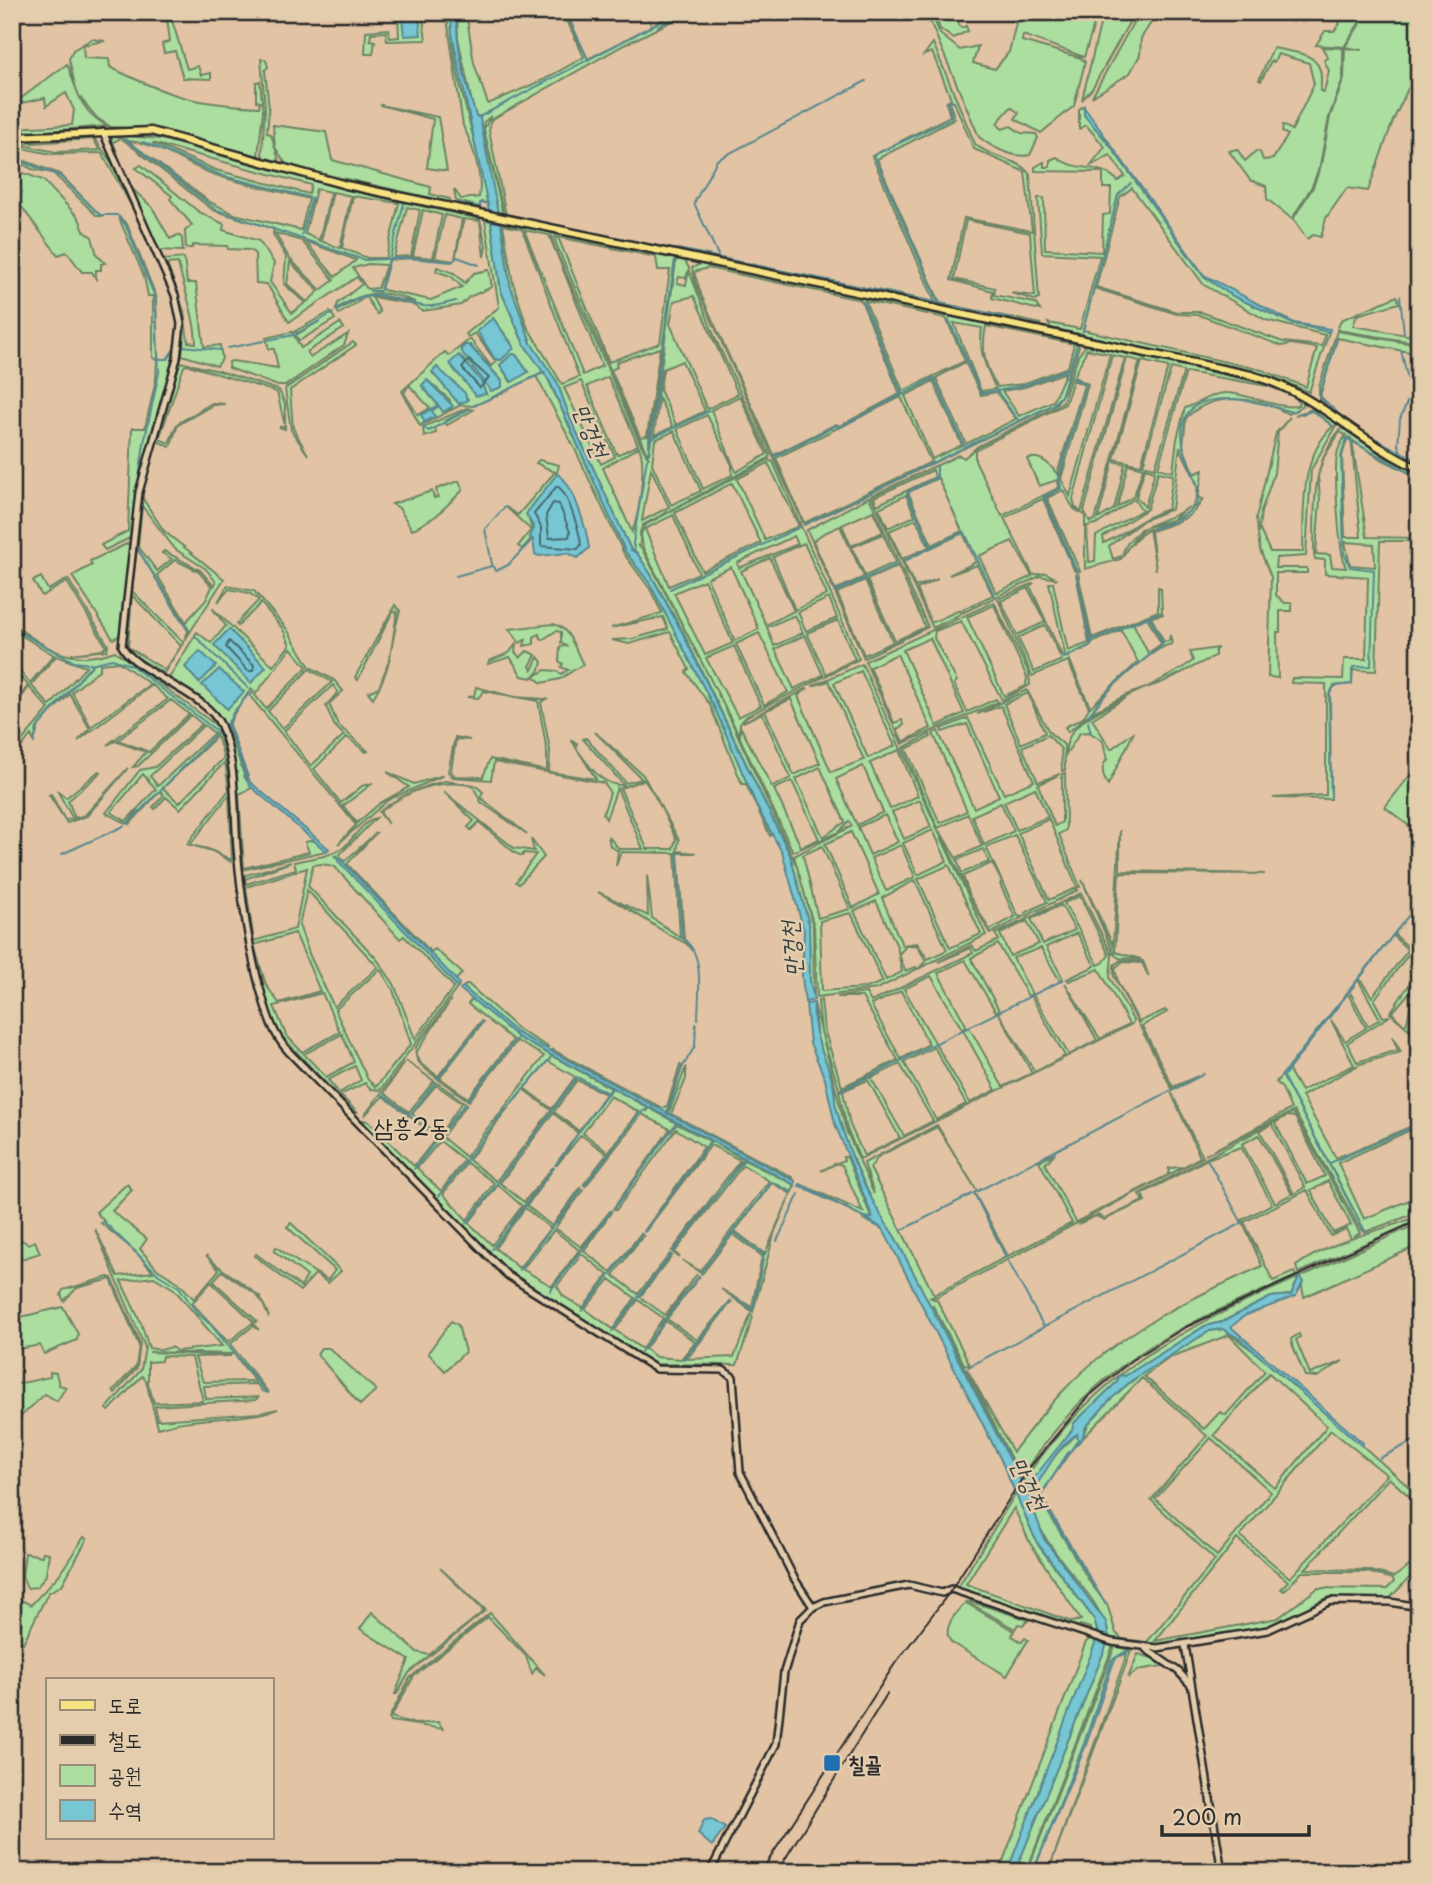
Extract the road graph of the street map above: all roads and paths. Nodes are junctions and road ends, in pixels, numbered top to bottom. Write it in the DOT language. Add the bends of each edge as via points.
graph roads {
  1 [pos="103,132"];
  2 [pos="12,137"];
  3 [pos="1419,469"];
  4 [pos="813,1607"];
  5 [pos="1419,1607"];
  6 [pos="1185,1645"];
  7 [pos="1143,1648"];
  8 [pos="1189,1684"];
  9 [pos="710,1872"];
  10 [pos="1222,1872"];
  1 -- 2 [label="main road"];
  1 -- 3 [label="main road" via="160,133 331,181 1268,380 1297,391 1382,450"];
  1 -- 4 [label="street" via="175,295 181,324 177,358 139,492 122,646 220,723 234,779 247,940 273,1030 289,1052 506,1275 656,1369 723,1370 733,1377 740,1472"];
  4 -- 7 [label="street" via="909,1585 942,1593 951,1589"];
  4 -- 9 [label="street" via="800,1620 788,1652 774,1751"];
  5 -- 6 [label="street" via="1331,1601 1268,1630"];
  6 -- 7 [label="street"];
  6 -- 8 [label="street"];
  7 -- 8 [label="street"];
  8 -- 10 [label="street"];
}
